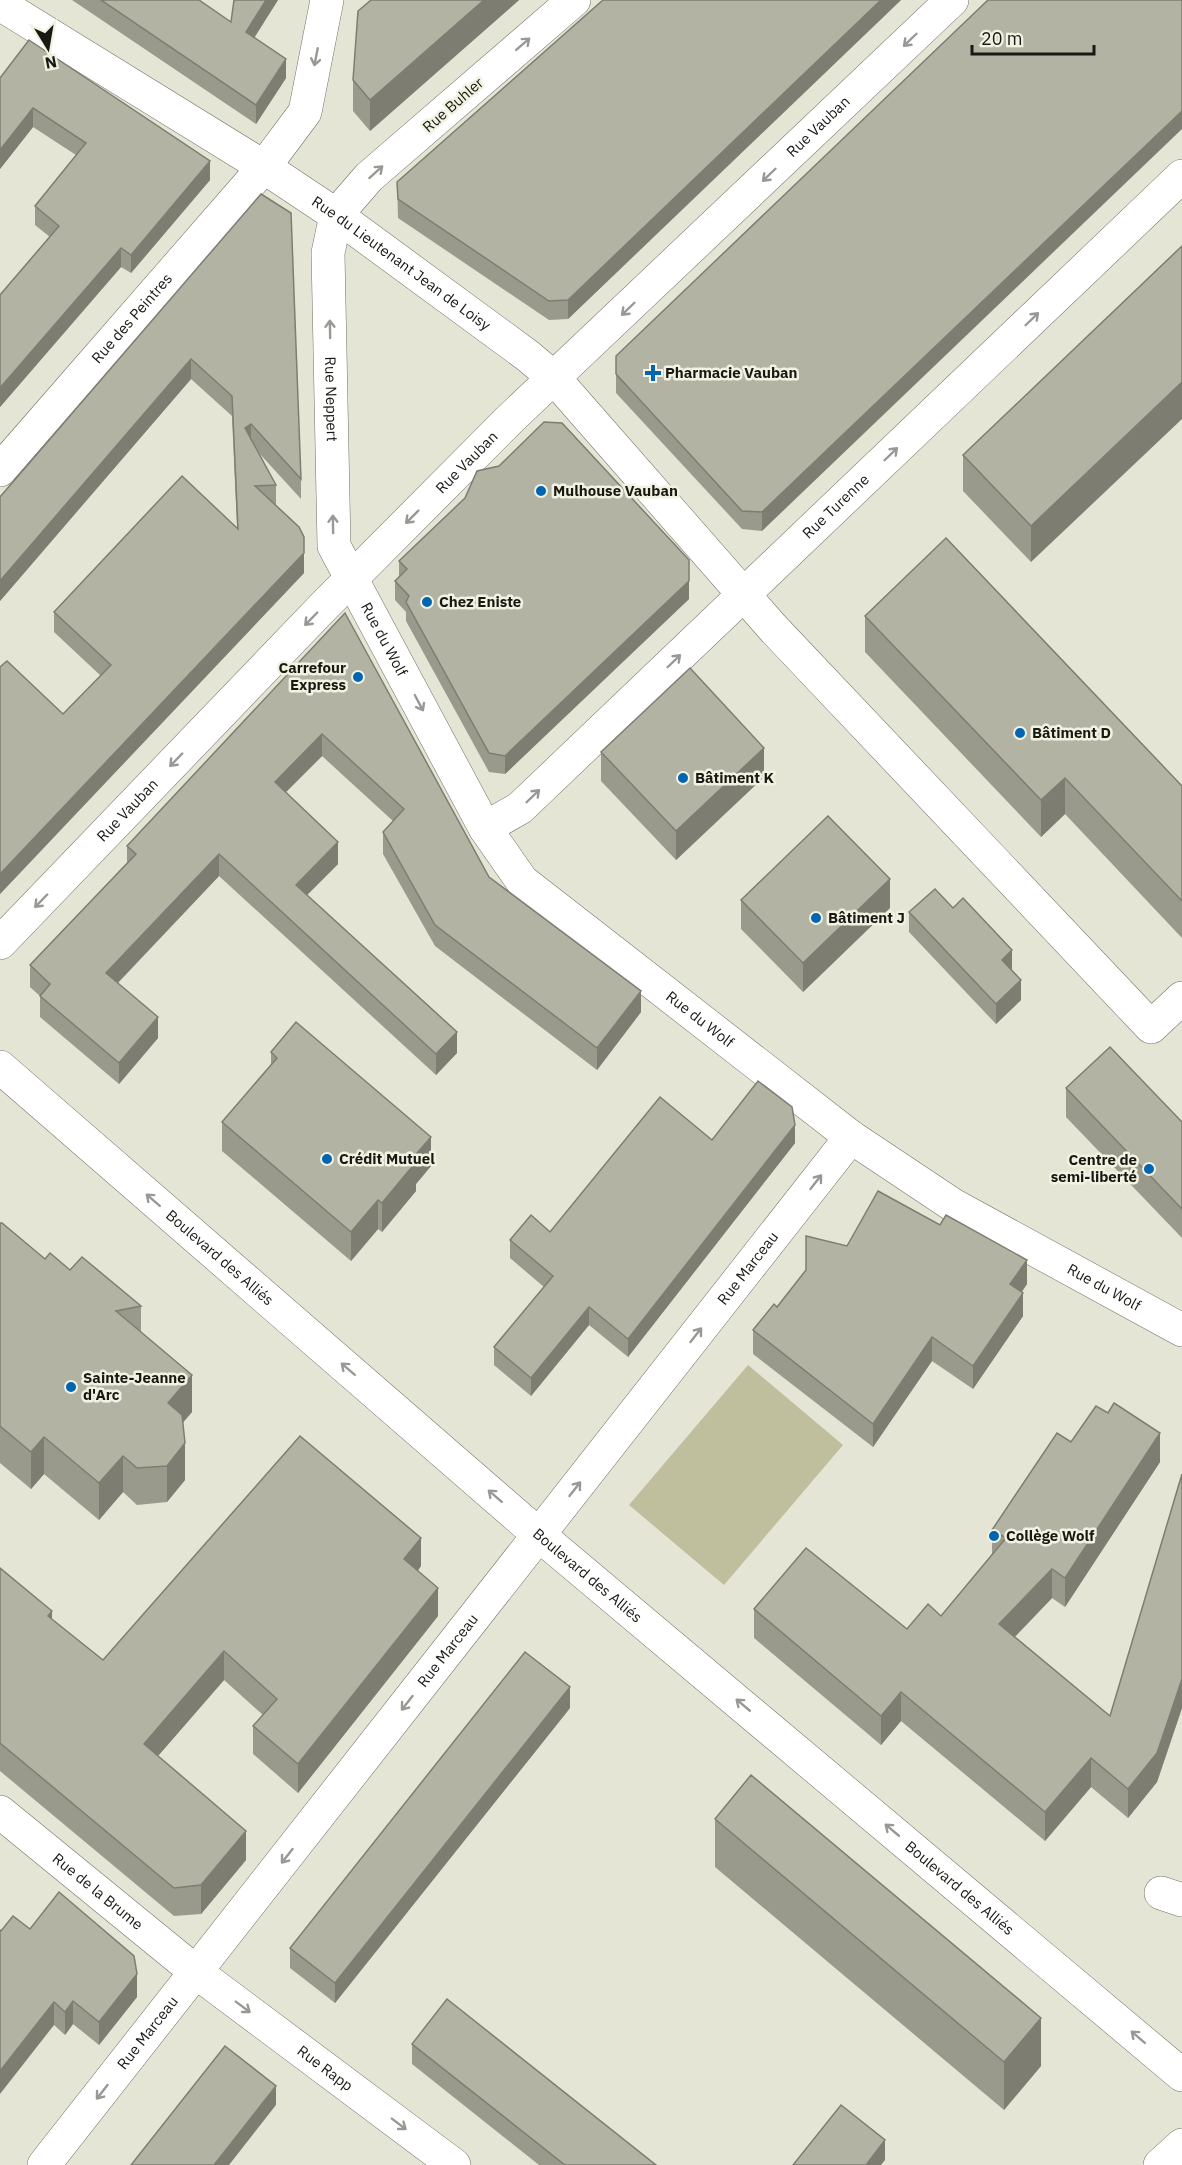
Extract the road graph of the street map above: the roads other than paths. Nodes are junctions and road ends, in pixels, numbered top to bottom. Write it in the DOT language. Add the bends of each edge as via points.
graph roads {
  1 [pos="327,0"];
  2 [pos="574,0"];
  3 [pos="952,0"];
  4 [pos="0,4"];
  5 [pos="264,167"];
  6 [pos="1182,176"];
  7 [pos="336,215"];
  8 [pos="554,378"];
  9 [pos="0,470"];
  10 [pos="352,577"];
  11 [pos="743,596"];
  12 [pos="485,828"];
  13 [pos="0,943"];
  14 [pos="1182,998"];
  15 [pos="0,1067"];
  16 [pos="851,1137"];
  17 [pos="1182,1330"];
  18 [pos="539,1535"];
  19 [pos="0,1812"];
  20 [pos="196,1972"];
  21 [pos="1182,2075"];
  22 [pos="1182,2145"];
  23 [pos="44,2165"];
  24 [pos="454,2165"];
  25 [pos="1160,2165"];
  1 -- 5 [label="street, one-way" via="305,112"];
  7 -- 2 [label="street, Rue Buhler, one-way" via="369,177"];
  3 -- 8 [label="street, Rue Vauban, one-way"];
  4 -- 5 [label="street, Rue du Lieutenant Jean de Loisy"];
  5 -- 7 [label="street, Rue du Lieutenant Jean de Loisy"];
  5 -- 9 [label="street, Rue des Peintres"];
  11 -- 6 [label="street, Rue Turenne, one-way"];
  7 -- 8 [label="street, Rue du Lieutenant Jean de Loisy"];
  10 -- 7 [label="street, Rue Neppert, one-way" via="334,546 328,253"];
  8 -- 10 [label="street, Rue Vauban, one-way"];
  8 -- 11 [label="street, Rue du Lieutenant Jean de Loisy"];
  10 -- 12 [label="street, Rue du Wolf, one-way"];
  10 -- 13 [label="street, Rue Vauban, one-way"];
  12 -- 11 [label="street, Rue Turenne, one-way" via="520,808"];
  11 -- 14 [label="street, Rue du Lieutenant Jean de Loisy" via="1152,1027"];
  12 -- 16 [label="street, Rue du Wolf" via="522,881"];
  18 -- 15 [label="street, Boulevard des Alliés, one-way"];
  16 -- 17 [label="street, Rue du Wolf" via="953,1205"];
  18 -- 16 [label="street, Rue Marceau, one-way"];
  18 -- 20 [label="street, Rue Marceau, one-way"];
  21 -- 18 [label="street, Boulevard des Alliés, one-way"];
  19 -- 20 [label="street, Rue de la Brume"];
  20 -- 23 [label="street, Rue Marceau, one-way"];
  20 -- 24 [label="street, Rue Rapp, one-way"];
  22 -- 25 [label="street"];
}
